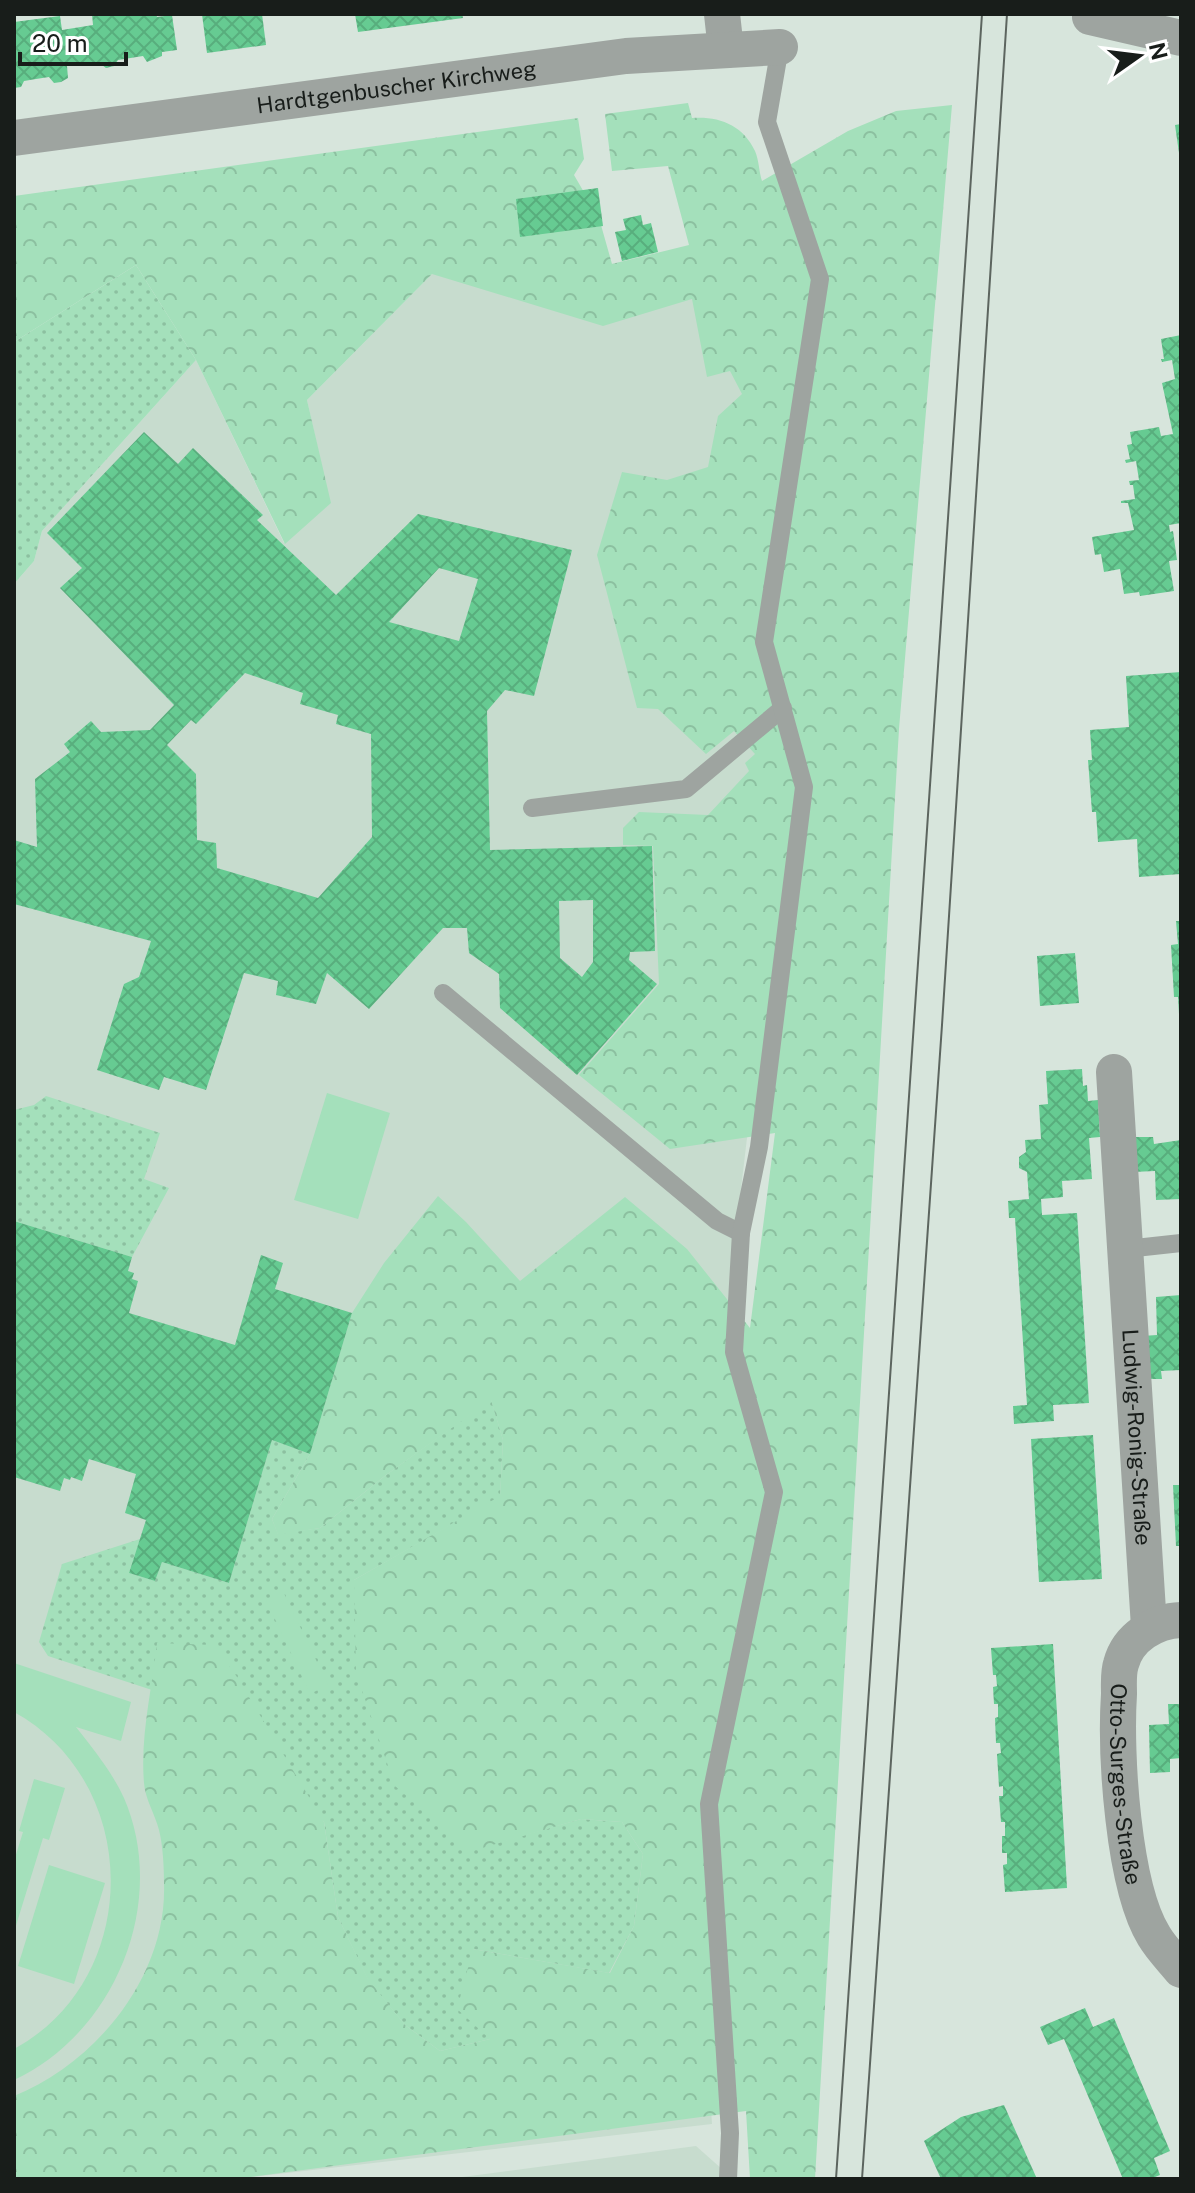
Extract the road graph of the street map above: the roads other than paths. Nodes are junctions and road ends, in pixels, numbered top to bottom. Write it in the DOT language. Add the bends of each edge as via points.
graph roads {
  1 [pos="722,14"];
  2 [pos="1090,17"];
  3 [pos="1181,38"];
  4 [pos="780,47"];
  5 [pos="726,50"];
  6 [pos="14,138"];
  7 [pos="783,708"];
  8 [pos="532,808"];
  9 [pos="443,993"];
  10 [pos="1114,1072"];
  11 [pos="741,1233"];
  12 [pos="1181,1243"];
  13 [pos="1126,1249"];
  14 [pos="1165,1623"];
  15 [pos="1181,1970"];
  16 [pos="728,2179"];
  1 -- 5 [label="street"];
  2 -- 3 [label="street"];
  4 -- 5 [label="street, Hardtgenbuscher Kirchweg"];
  4 -- 7 [label="lane" via="767,122 820,279 764,642"];
  5 -- 6 [label="street, Hardtgenbuscher Kirchweg" via="626,56"];
  7 -- 8 [label="lane" via="686,789"];
  7 -- 11 [label="lane" via="804,787 759,1147"];
  9 -- 11 [label="lane" via="717,1221"];
  10 -- 13 [label="street, Ludwig-Ronig-Straße"];
  11 -- 16 [label="lane" via="734,1352 774,1492 709,1804 730,2133"];
  12 -- 13 [label="lane"];
  13 -- 14 [label="street, Ludwig-Ronig-Straße"];
  14 -- 15 [label="street, Otto-Surges-Straße" via="1134,1641 1121,1663 1116,1735 1138,1896 1153,1936"];
}
